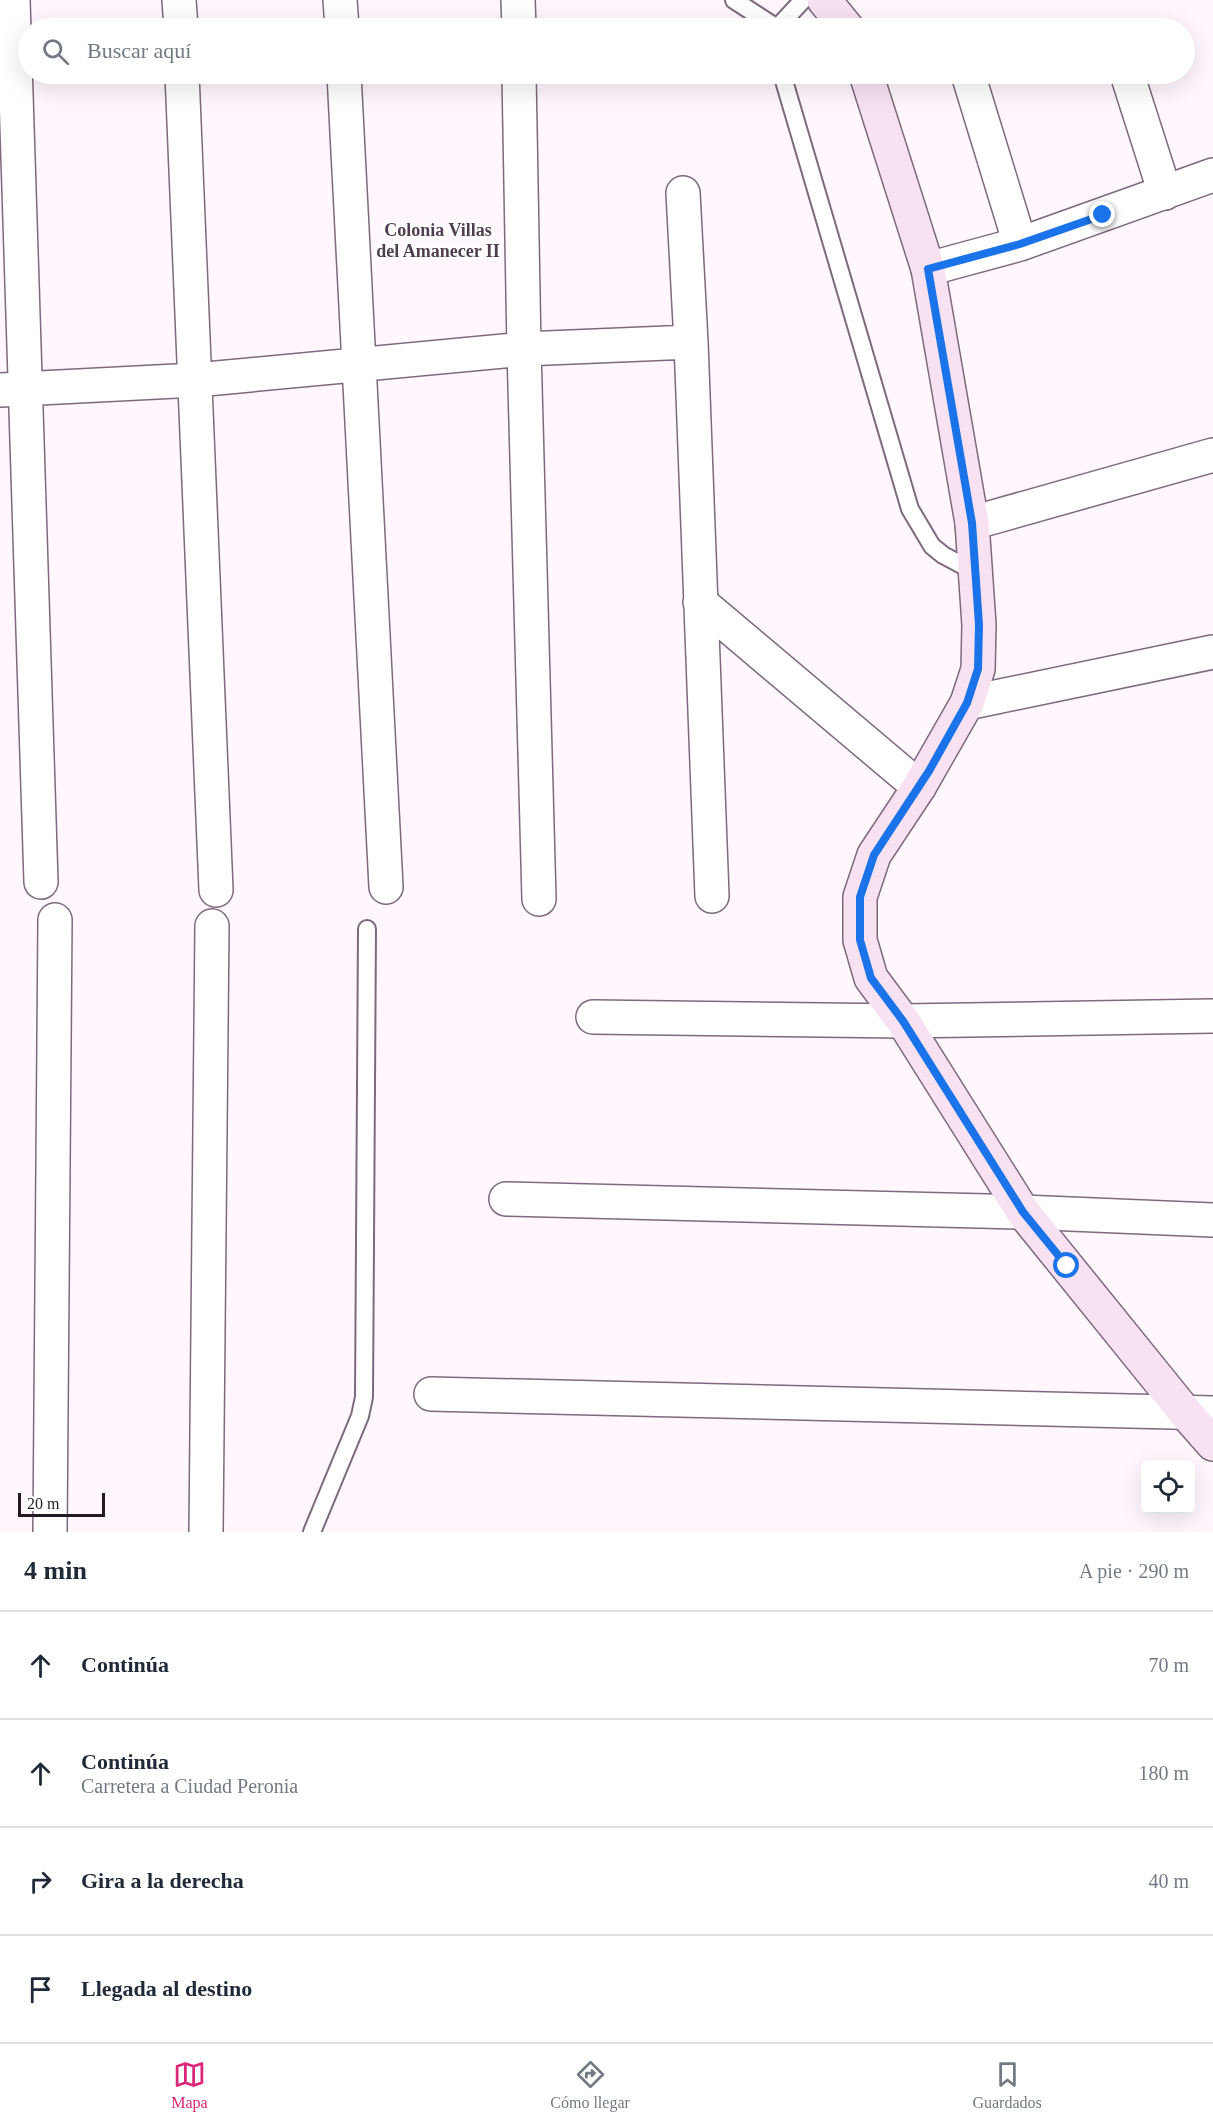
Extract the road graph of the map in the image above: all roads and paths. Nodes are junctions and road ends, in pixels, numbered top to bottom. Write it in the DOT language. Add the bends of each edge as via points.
graph roads {
  1 [pos="13,0"];
  2 [pos="179,0"];
  3 [pos="340,0"];
  4 [pos="518,0"];
  5 [pos="734,0"];
  6 [pos="803,0"];
  7 [pos="824,0"];
  8 [pos="180,18"];
  9 [pos="341,18"];
  10 [pos="519,18"];
  11 [pos="762,18"];
  12 [pos="786,18"];
  13 [pos="839,18"];
  14 [pos="183,84"];
  15 [pos="344,84"];
  16 [pos="519,84"];
  17 [pos="785,84"];
  18 [pos="869,84"];
  19 [pos="971,84"];
  20 [pos="1130,84"];
  21 [pos="1213,175"];
  22 [pos="683,193"];
  23 [pos="1165,193"];
  24 [pos="1020,244"];
  25 [pos="928,269"];
  26 [pos="691,342"];
  27 [pos="524,350"];
  28 [pos="358,364"];
  29 [pos="196,380"];
  30 [pos="13,390"];
  31 [pos="1213,455"];
  32 [pos="972,523"];
  33 [pos="975,572"];
  34 [pos="700,602"];
  35 [pos="1213,652"];
  36 [pos="967,703"];
  37 [pos="919,787"];
  38 [pos="41,882"];
  39 [pos="386,887"];
  40 [pos="216,890"];
  41 [pos="712,896"];
  42 [pos="539,899"];
  43 [pos="55,920"];
  44 [pos="212,926"];
  45 [pos="367,929"];
  46 [pos="1213,1016"];
  47 [pos="593,1017"];
  48 [pos="903,1021"];
  49 [pos="506,1199"];
  50 [pos="1023,1212"];
  51 [pos="1213,1220"];
  52 [pos="431,1394"];
  53 [pos="1199,1412"];
  54 [pos="1213,1444"];
  55 [pos="51,1532"];
  56 [pos="206,1532"];
  57 [pos="312,1532"];
  1 -- 30 [label="street"];
  2 -- 8 [label="street"];
  3 -- 9 [label="street"];
  4 -- 10 [label="street"];
  5 -- 11 [label="lane"];
  6 -- 12 [label="lane"];
  7 -- 13 [label="main road"];
  14 -- 29 [label="street"];
  15 -- 28 [label="street"];
  16 -- 27 [label="street"];
  17 -- 33 [label="lane" via="909,509 932,546"];
  18 -- 25 [label="main road"];
  19 -- 24 [label="street"];
  20 -- 23 [label="street"];
  21 -- 23 [label="street"];
  22 -- 26 [label="street"];
  23 -- 24 [label="street"];
  24 -- 25 [label="street"];
  25 -- 32 [label="main road"];
  26 -- 27 [label="street"];
  26 -- 34 [label="street"];
  27 -- 28 [label="street"];
  27 -- 42 [label="street"];
  28 -- 29 [label="street"];
  28 -- 39 [label="street"];
  29 -- 30 [label="street"];
  29 -- 40 [label="street"];
  30 -- 38 [label="street"];
  31 -- 32 [label="street"];
  32 -- 33 [label="main road"];
  33 -- 36 [label="main road" via="978,669"];
  34 -- 37 [label="street"];
  34 -- 41 [label="street"];
  35 -- 36 [label="street"];
  36 -- 37 [label="main road"];
  37 -- 48 [label="main road" via="874,855 860,897 860,940 871,978"];
  43 -- 55 [label="street"];
  44 -- 56 [label="street"];
  45 -- 57 [label="lane" via="364,1397 360,1416"];
  46 -- 48 [label="street"];
  47 -- 48 [label="street"];
  48 -- 50 [label="main road"];
  49 -- 50 [label="street"];
  50 -- 51 [label="street"];
  50 -- 53 [label="main road"];
  52 -- 53 [label="street"];
  53 -- 54 [label="main road"];
}
